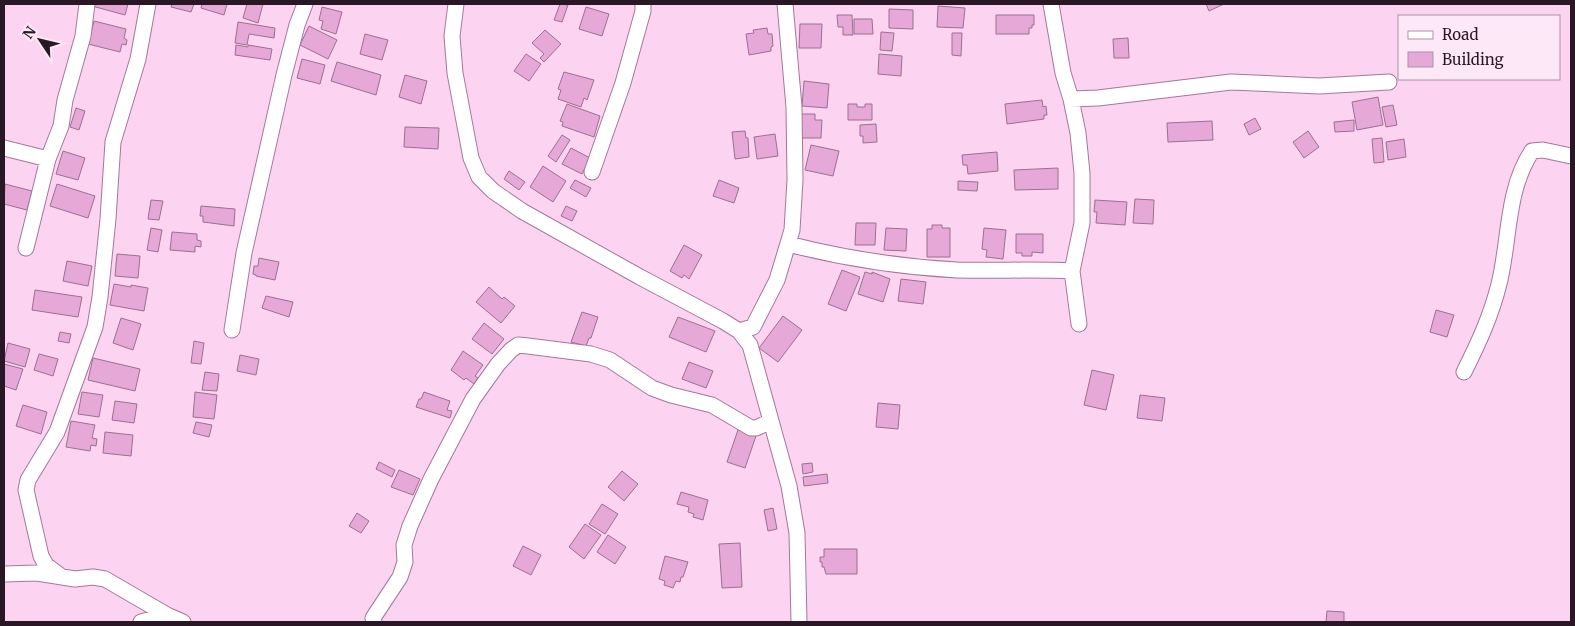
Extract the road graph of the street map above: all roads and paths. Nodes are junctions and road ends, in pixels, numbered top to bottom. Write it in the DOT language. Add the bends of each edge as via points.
graph roads {
  1 [pos="87,4"];
  2 [pos="148,4"];
  3 [pos="305,4"];
  4 [pos="456,4"];
  5 [pos="643,4"];
  6 [pos="785,4"];
  7 [pos="1051,4"];
  8 [pos="1389,82"];
  9 [pos="1071,99"];
  10 [pos="4,148"];
  11 [pos="1571,156"];
  12 [pos="48,159"];
  13 [pos="592,172"];
  14 [pos="788,244"];
  15 [pos="26,248"];
  16 [pos="1072,271"];
  17 [pos="1080,324"];
  18 [pos="232,330"];
  19 [pos="739,331"];
  20 [pos="1464,372"];
  21 [pos="771,421"];
  22 [pos="4,574"];
  23 [pos="62,577"];
  24 [pos="168,615"];
  25 [pos="141,622"];
  26 [pos="183,622"];
  27 [pos="374,622"];
  28 [pos="799,622"];
  1 -- 12 [label="street" via="77,63 65,100 61,126"];
  2 -- 23 [label="street" via="138,59 113,142 96,327 57,432 28,480 26,490 41,556 46,565"];
  3 -- 18 [label="street" via="297,25 244,253"];
  4 -- 19 [label="street" via="452,36 455,73 471,158 479,177 493,192 522,212"];
  5 -- 13 [label="street" via="623,83"];
  6 -- 14 [label="street" via="794,107 795,180"];
  7 -- 9 [label="street"];
  8 -- 9 [label="street" via="1319,86 1231,82"];
  9 -- 16 [label="street" via="1082,173 1082,223"];
  10 -- 12 [label="street"];
  11 -- 20 [label="street" via="1532,151 1523,164 1516,185 1500,282 1487,326"];
  12 -- 15 [label="street"];
  14 -- 16 [label="street" via="839,257 927,268"];
  14 -- 19 [label="street" via="777,280 760,316 753,327"];
  16 -- 17 [label="street"];
  19 -- 21 [label="street" via="750,345"];
  21 -- 27 [label="street" via="751,428 720,408 652,388 610,360 591,354 514,347 473,399 431,479 410,526 400,577 373,618"];
  21 -- 28 [label="street" via="789,486 797,533"];
  22 -- 23 [label="street" via="37,573"];
  23 -- 24 [label="street" via="105,579"];
  24 -- 25 [label="street"];
  24 -- 26 [label="street"];
}
